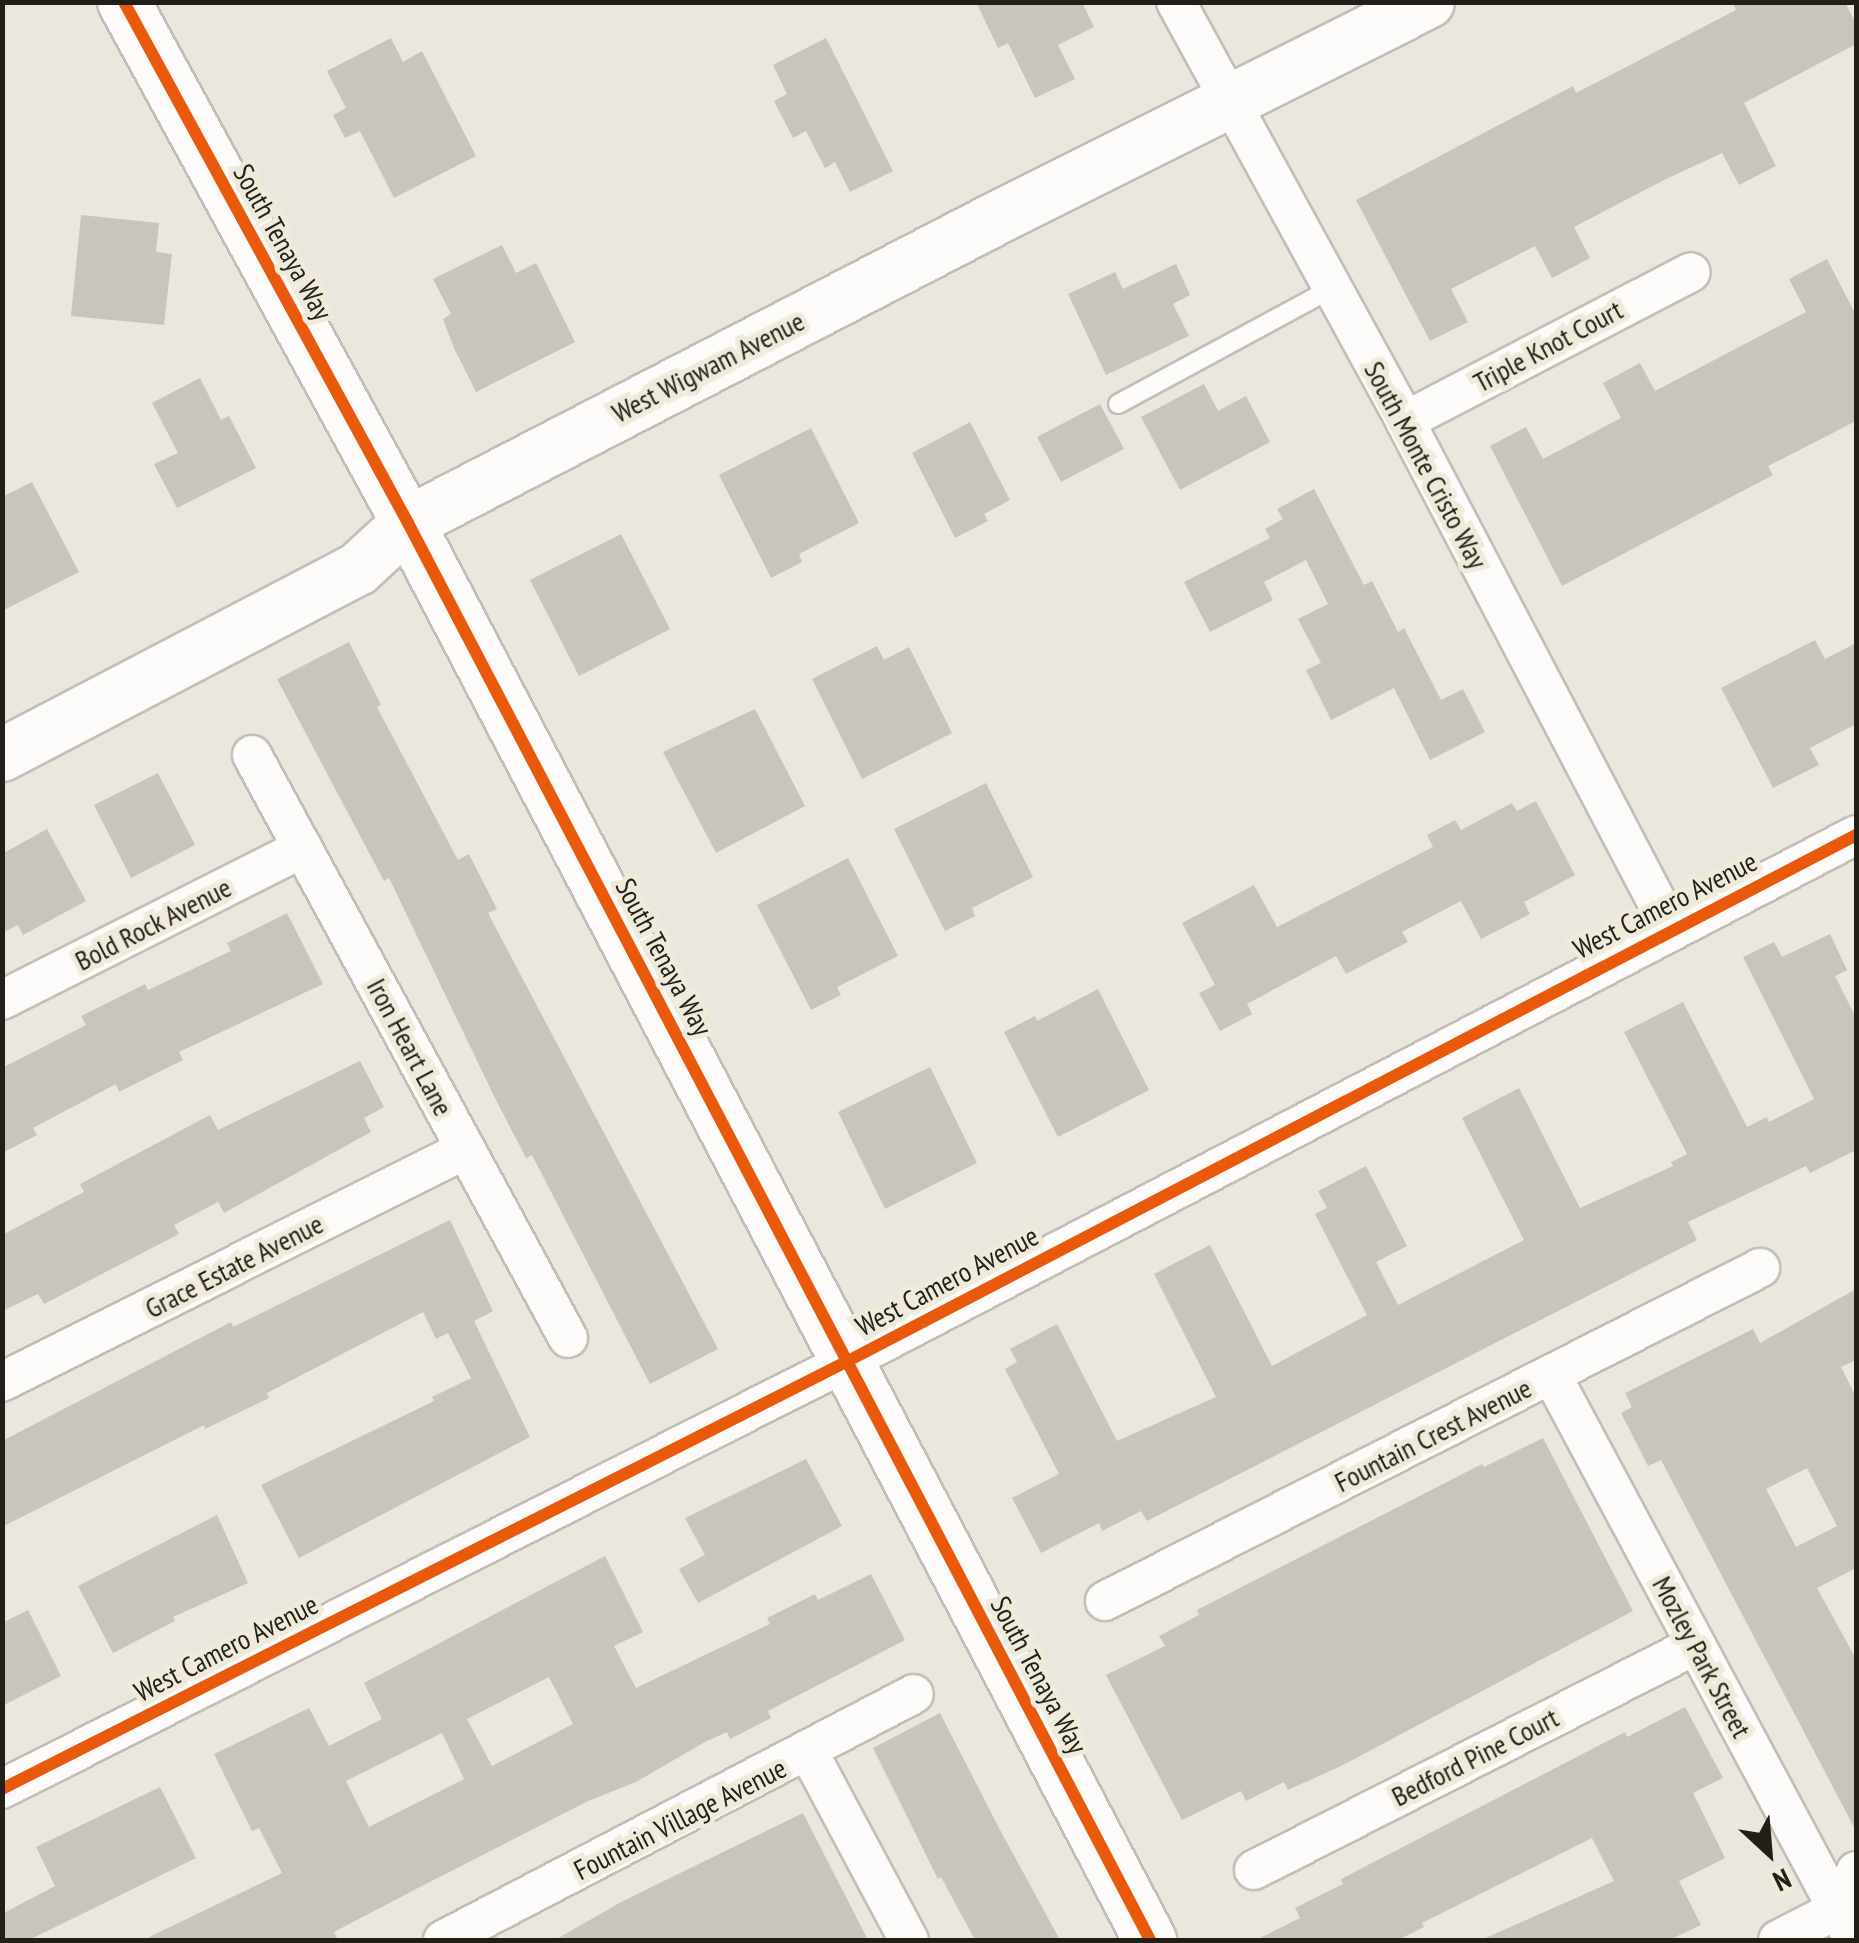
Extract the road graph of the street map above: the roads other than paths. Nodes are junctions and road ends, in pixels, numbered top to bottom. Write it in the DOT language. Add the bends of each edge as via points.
graph roads {
  1 [pos="124,2"];
  2 [pos="1176,2"];
  3 [pos="1428,2"];
  4 [pos="1230,104"];
  5 [pos="1691,272"];
  6 [pos="1329,290"];
  7 [pos="1118,404"];
  8 [pos="1405,421"];
  9 [pos="408,523"];
  10 [pos="2,755"];
  11 [pos="252,755"];
  12 [pos="1856,835"];
  13 [pos="302,848"];
  14 [pos="1670,929"];
  15 [pos="2,1000"];
  16 [pos="466,1149"];
  17 [pos="1760,1268"];
  18 [pos="568,1338"];
  19 [pos="846,1362"];
  20 [pos="1551,1374"];
  21 [pos="2,1382"];
  22 [pos="1106,1601"];
  23 [pos="1696,1645"];
  24 [pos="914,1694"];
  25 [pos="809,1753"];
  26 [pos="2,1789"];
  27 [pos="1254,1870"];
  28 [pos="1856,1871"];
  29 [pos="1849,1920"];
  30 [pos="443,1940"];
  31 [pos="908,1940"];
  32 [pos="1150,1940"];
  33 [pos="1778,1940"];
  1 -- 9 [label="street, South Tenaya Way"];
  2 -- 4 [label="street, South Monte Cristo Way"];
  3 -- 4 [label="street, West Wigwam Avenue"];
  4 -- 6 [label="street, South Monte Cristo Way"];
  4 -- 9 [label="street, West Wigwam Avenue"];
  5 -- 8 [label="street, Triple Knot Court"];
  6 -- 7 [label="lane"];
  6 -- 8 [label="street, South Monte Cristo Way"];
  8 -- 14 [label="street, South Monte Cristo Way"];
  9 -- 10 [label="street, West Wigwam Avenue" via="358,568"];
  9 -- 19 [label="street, South Tenaya Way"];
  11 -- 13 [label="street, Iron Heart Lane"];
  12 -- 14 [label="street, West Camero Avenue"];
  13 -- 15 [label="street, Bold Rock Avenue"];
  13 -- 16 [label="street, Iron Heart Lane"];
  14 -- 19 [label="street, West Camero Avenue"];
  16 -- 18 [label="street, Iron Heart Lane"];
  16 -- 21 [label="street, Grace Estate Avenue"];
  17 -- 20 [label="street, Fountain Crest Avenue"];
  19 -- 26 [label="street, West Camero Avenue"];
  19 -- 32 [label="street, South Tenaya Way"];
  20 -- 22 [label="street, Fountain Crest Avenue"];
  20 -- 23 [label="street, Mozley Park Street"];
  23 -- 27 [label="street, Bedford Pine Court"];
  23 -- 29 [label="street, Mozley Park Street"];
  24 -- 25 [label="street, Fountain Village Avenue"];
  25 -- 30 [label="street, Fountain Village Avenue"];
  25 -- 31 [label="street"];
  28 -- 29 [label="street"];
  29 -- 33 [label="street"];
}
